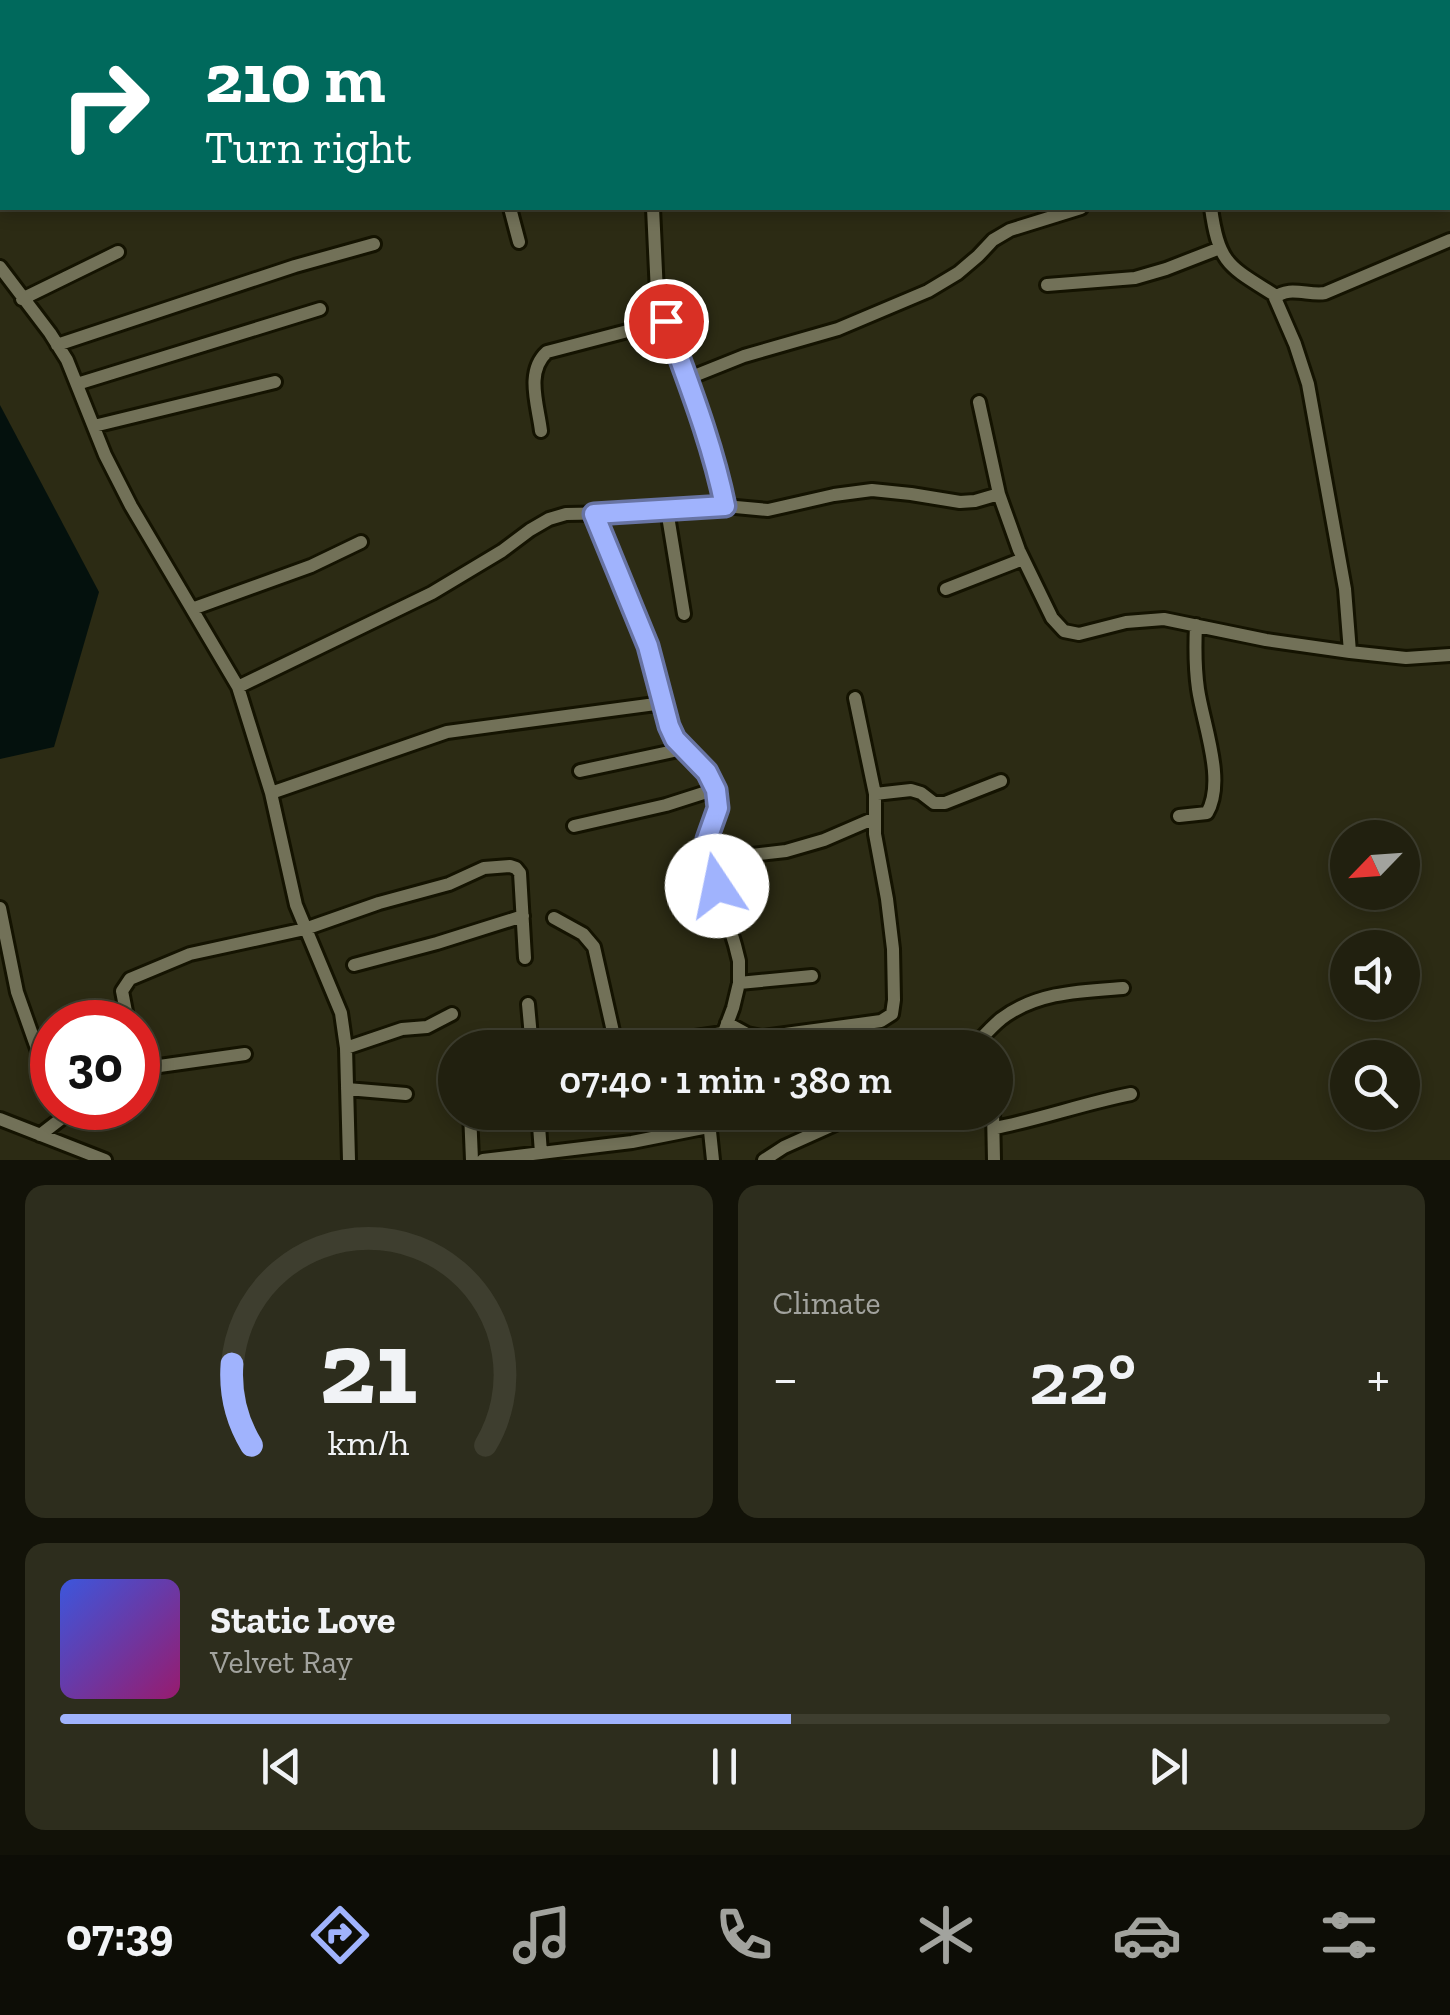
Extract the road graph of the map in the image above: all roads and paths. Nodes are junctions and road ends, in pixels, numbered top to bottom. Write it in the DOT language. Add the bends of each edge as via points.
graph roads {
  1 [pos="511,210"];
  2 [pos="653,210"];
  3 [pos="1075,210"];
  4 [pos="1211,210"];
  5 [pos="1450,240"];
  6 [pos="519,242"];
  7 [pos="374,244"];
  8 [pos="1220,248"];
  9 [pos="118,252"];
  10 [pos="0,267"];
  11 [pos="1047,285"];
  12 [pos="1276,296"];
  13 [pos="22,299"];
  14 [pos="320,308"];
  15 [pos="666,321"];
  16 [pos="58,346"];
  17 [pos="689,378"];
  18 [pos="275,382"];
  19 [pos="77,384"];
  20 [pos="979,402"];
  21 [pos="94,426"];
  22 [pos="541,430"];
  23 [pos="999,494"];
  24 [pos="725,506"];
  25 [pos="666,510"];
  26 [pos="594,514"];
  27 [pos="360,542"];
  28 [pos="1023,559"];
  29 [pos="946,589"];
  30 [pos="192,609"];
  31 [pos="684,614"];
  32 [pos="1196,625"];
  33 [pos="1350,652"];
  34 [pos="1450,655"];
  35 [pos="238,687"];
  36 [pos="856,698"];
  37 [pos="664,703"];
  38 [pos="683,749"];
  39 [pos="580,770"];
  40 [pos="1001,781"];
  41 [pos="716,790"];
  42 [pos="271,793"];
  43 [pos="874,794"];
  44 [pos="1179,816"];
  45 [pos="875,818"];
  46 [pos="574,826"];
  47 [pos="709,860"];
  48 [pos="0,908"];
  49 [pos="523,916"];
  50 [pos="554,918"];
  51 [pos="305,929"];
  52 [pos="525,958"];
  53 [pos="354,965"];
  54 [pos="812,976"];
  55 [pos="739,984"];
  56 [pos="1123,988"];
  57 [pos="124,1000"];
  58 [pos="528,1004"];
  59 [pos="452,1014"];
  60 [pos="30,1028"];
  61 [pos="725,1028"];
  62 [pos="530,1030"];
  63 [pos="613,1030"];
  64 [pos="716,1030"];
  65 [pos="991,1030"];
  66 [pos="346,1048"];
  67 [pos="246,1054"];
  68 [pos="160,1066"];
  69 [pos="347,1089"];
  70 [pos="406,1094"];
  71 [pos="1130,1094"];
  72 [pos="0,1118"];
  73 [pos="1013,1125"];
  74 [pos="44,1130"];
  75 [pos="471,1130"];
  76 [pos="540,1130"];
  77 [pos="673,1130"];
  78 [pos="709,1130"];
  79 [pos="822,1130"];
  80 [pos="994,1130"];
  81 [pos="40,1135"];
  82 [pos="542,1153"];
  83 [pos="105,1160"];
  84 [pos="349,1160"];
  85 [pos="472,1160"];
  86 [pos="484,1160"];
  87 [pos="712,1160"];
  88 [pos="764,1160"];
  89 [pos="994,1160"];
  1 -- 6 [label="street"];
  2 -- 15 [label="street" via="657,293"];
  3 -- 17 [label="street" via="1010,230 928,290"];
  4 -- 8 [label="street"];
  5 -- 12 [label="street" via="1325,293"];
  7 -- 16 [label="street"];
  8 -- 11 [label="street" via="1135,278"];
  8 -- 12 [label="street" via="1236,270"];
  9 -- 13 [label="street"];
  10 -- 13 [label="street"];
  12 -- 33 [label="street" via="1308,384"];
  13 -- 16 [label="street"];
  14 -- 19 [label="street"];
  15 -- 17 [label="street"];
  15 -- 22 [label="street" via="547,352 534,373"];
  16 -- 19 [label="street"];
  17 -- 24 [label="street"];
  18 -- 21 [label="street"];
  19 -- 21 [label="street"];
  20 -- 23 [label="street"];
  21 -- 30 [label="street" via="131,506"];
  23 -- 24 [label="street" via="960,502 872,490 768,510"];
  23 -- 28 [label="street"];
  24 -- 25 [label="street"];
  25 -- 26 [label="street"];
  25 -- 31 [label="street"];
  26 -- 35 [label="street" via="550,519 432,593"];
  26 -- 37 [label="street"];
  27 -- 30 [label="street"];
  28 -- 29 [label="street"];
  28 -- 32 [label="street" via="1052,618 1068,633 1164,618"];
  30 -- 35 [label="street"];
  32 -- 33 [label="street"];
  32 -- 44 [label="street" via="1212,800 1202,816"];
  33 -- 34 [label="street"];
  35 -- 42 [label="street"];
  36 -- 43 [label="street"];
  37 -- 38 [label="street"];
  37 -- 42 [label="street" via="447,732"];
  38 -- 39 [label="street"];
  38 -- 41 [label="street"];
  40 -- 43 [label="street" via="945,803 910,790"];
  41 -- 46 [label="street"];
  41 -- 47 [label="street"];
  42 -- 51 [label="street"];
  43 -- 45 [label="street"];
  45 -- 47 [label="street" via="786,851"];
  45 -- 61 [label="street" via="893,949 892,1014 762,1038"];
  47 -- 55 [label="street" via="735,945"];
  48 -- 60 [label="street"];
  49 -- 51 [label="street" via="520,874 497,867"];
  49 -- 52 [label="street"];
  49 -- 53 [label="street"];
  50 -- 63 [label="street" via="594,947"];
  51 -- 57 [label="street" via="190,954 130,979"];
  51 -- 66 [label="street" via="337,999"];
  54 -- 55 [label="street"];
  55 -- 61 [label="street"];
  56 -- 65 [label="street" via="1034,1000"];
  58 -- 62 [label="street"];
  59 -- 66 [label="street"];
  61 -- 64 [label="street"];
  66 -- 69 [label="street"];
  67 -- 68 [label="street"];
  69 -- 70 [label="street"];
  69 -- 84 [label="street"];
  71 -- 73 [label="street"];
  72 -- 81 [label="street"];
  74 -- 81 [label="street"];
  75 -- 85 [label="street"];
  76 -- 82 [label="street"];
  77 -- 82 [label="street"];
  78 -- 87 [label="street"];
  79 -- 88 [label="street"];
  80 -- 89 [label="street"];
  81 -- 83 [label="street"];
  82 -- 86 [label="street"];
}
